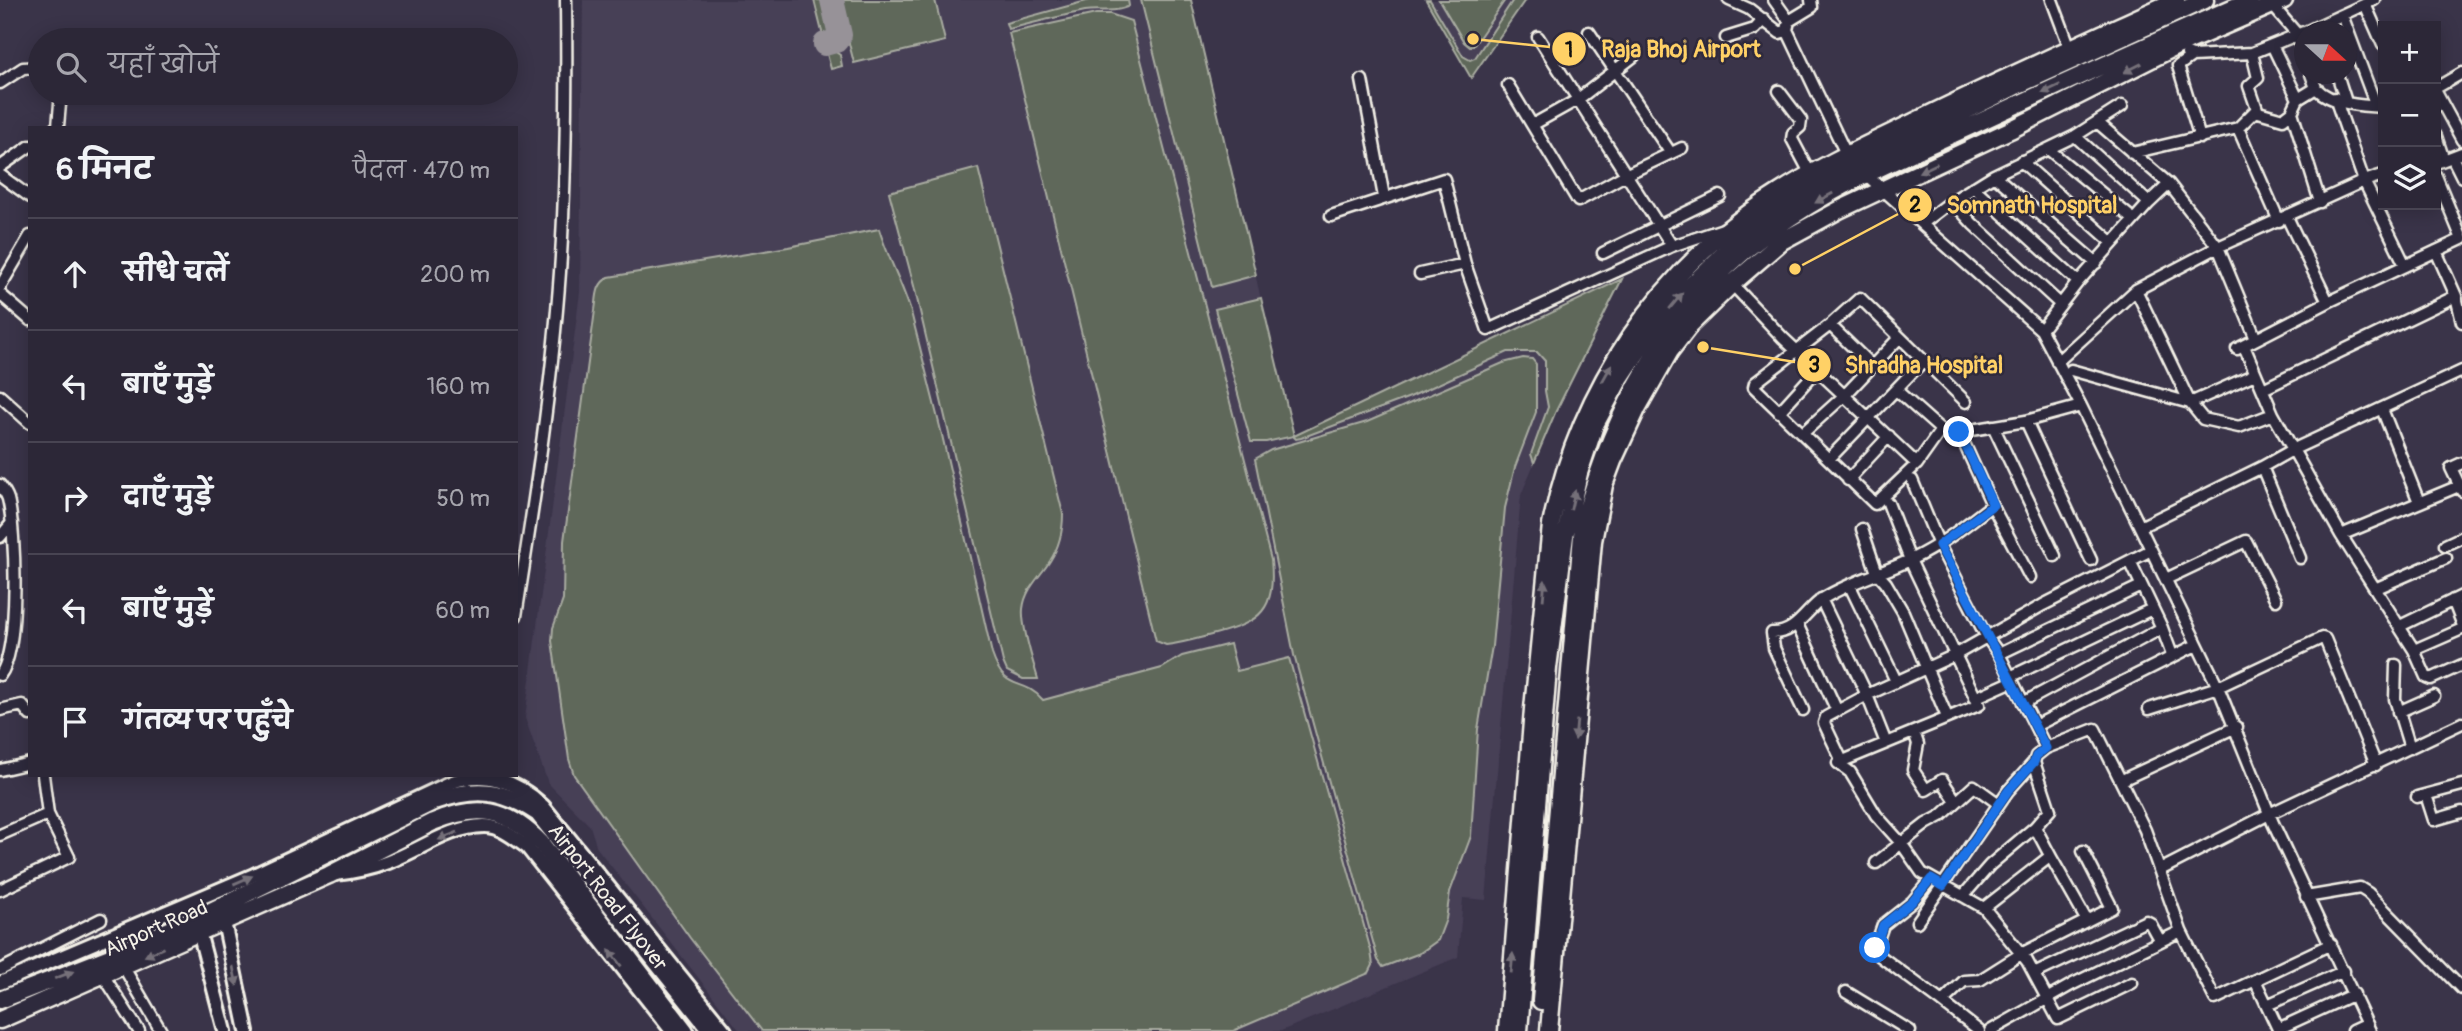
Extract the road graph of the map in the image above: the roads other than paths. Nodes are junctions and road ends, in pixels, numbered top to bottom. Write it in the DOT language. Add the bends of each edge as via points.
graph roads {
  1 [pos="566,0"];
  2 [pos="1729,0"];
  3 [pos="1774,0"];
  4 [pos="1811,0"];
  5 [pos="2052,0"];
  6 [pos="2250,0"];
  7 [pos="2191,2"];
  8 [pos="2369,2"];
  9 [pos="2279,3"];
  10 [pos="2342,15"];
  11 [pos="1764,19"];
  12 [pos="2332,21"];
  13 [pos="2294,22"];
  14 [pos="2197,23"];
  15 [pos="1788,26"];
  16 [pos="2219,27"];
  17 [pos="2378,30"];
  18 [pos="1589,32"];
  19 [pos="2294,35"];
  20 [pos="1538,37"];
  21 [pos="1726,38"];
  22 [pos="2272,45"];
  23 [pos="2175,47"];
  24 [pos="2070,48"];
  25 [pos="2252,53"];
  26 [pos="1634,56"];
  27 [pos="2192,56"];
  28 [pos="28,67"];
  29 [pos="1616,69"];
  30 [pos="2033,72"];
  31 [pos="2461,78"];
  32 [pos="1362,80"];
  33 [pos="0,83"];
  34 [pos="2315,84"];
  35 [pos="2341,84"];
  36 [pos="1508,85"];
  37 [pos="2316,88"];
  38 [pos="2441,88"];
  39 [pos="1779,91"];
  40 [pos="2335,98"];
  41 [pos="1577,100"];
  42 [pos="2298,100"];
  43 [pos="2441,100"];
  44 [pos="2347,102"];
  45 [pos="2378,102"];
  46 [pos="60,105"];
  47 [pos="2122,106"];
  48 [pos="2378,107"];
  49 [pos="2255,111"];
  50 [pos="2292,112"];
  51 [pos="2097,122"];
  52 [pos="1534,124"];
  53 [pos="58,126"];
  54 [pos="2238,128"];
  55 [pos="2075,136"];
  56 [pos="2200,138"];
  57 [pos="2462,140"];
  58 [pos="28,147"];
  59 [pos="1682,148"];
  60 [pos="2048,149"];
  61 [pos="1670,152"];
  62 [pos="2132,153"];
  63 [pos="2449,158"];
  64 [pos="2021,161"];
  65 [pos="1856,165"];
  66 [pos="0,167"];
  67 [pos="1627,173"];
  68 [pos="1810,173"];
  69 [pos="1994,174"];
  70 [pos="0,175"];
  71 [pos="2378,177"];
  72 [pos="2462,177"];
  73 [pos="2364,181"];
  74 [pos="2169,184"];
  75 [pos="1973,187"];
  76 [pos="2441,188"];
  77 [pos="1882,189"];
  78 [pos="28,196"];
  79 [pos="1720,196"];
  80 [pos="1384,197"];
  81 [pos="1952,201"];
  82 [pos="2320,202"];
  83 [pos="2148,203"];
  84 [pos="1331,216"];
  85 [pos="2133,219"];
  86 [pos="2283,219"];
  87 [pos="1923,223"];
  88 [pos="1658,225"];
  89 [pos="1730,228"];
  90 [pos="28,239"];
  91 [pos="2462,239"];
  92 [pos="2113,243"];
  93 [pos="1672,246"];
  94 [pos="2218,247"];
  95 [pos="2436,251"];
  96 [pos="1602,253"];
  97 [pos="2096,263"];
  98 [pos="1465,264"];
  99 [pos="2405,265"];
  100 [pos="1420,274"];
  101 [pos="2078,282"];
  102 [pos="1732,284"];
  103 [pos="0,287"];
  104 [pos="2136,290"];
  105 [pos="0,294"];
  106 [pos="2456,296"];
  107 [pos="2328,302"];
  108 [pos="2060,304"];
  109 [pos="28,318"];
  110 [pos="2462,322"];
  111 [pos="1830,325"];
  112 [pos="2041,330"];
  113 [pos="1899,338"];
  114 [pos="2256,339"];
  115 [pos="1798,350"];
  116 [pos="1923,361"];
  117 [pos="2057,362"];
  118 [pos="1872,366"];
  119 [pos="1818,369"];
  120 [pos="2071,370"];
  121 [pos="2462,371"];
  122 [pos="2255,374"];
  123 [pos="2263,388"];
  124 [pos="1896,390"];
  125 [pos="1845,395"];
  126 [pos="0,396"];
  127 [pos="1966,402"];
  128 [pos="2190,403"];
  129 [pos="2081,407"];
  130 [pos="2382,410"];
  131 [pos="1779,412"];
  132 [pos="2273,414"];
  133 [pos="1869,417"];
  134 [pos="28,421"];
  135 [pos="2026,421"];
  136 [pos="1993,426"];
  137 [pos="1803,433"];
  138 [pos="1889,436"];
  139 [pos="2294,449"];
  140 [pos="1829,459"];
  141 [pos="2462,463"];
  142 [pos="1917,464"];
  143 [pos="2262,467"];
  144 [pos="1848,480"];
  145 [pos="1912,480"];
  146 [pos="0,485"];
  147 [pos="2461,488"];
  148 [pos="2419,502"];
  149 [pos="1888,503"];
  150 [pos="1993,505"];
  151 [pos="12,523"];
  152 [pos="2140,527"];
  153 [pos="1862,529"];
  154 [pos="2341,535"];
  155 [pos="0,537"];
  156 [pos="2462,537"];
  157 [pos="1939,545"];
  158 [pos="2445,545"];
  159 [pos="2151,550"];
  160 [pos="2055,555"];
  161 [pos="2301,558"];
  162 [pos="2446,558"];
  163 [pos="1910,560"];
  164 [pos="2091,560"];
  165 [pos="2130,561"];
  166 [pos="1877,573"];
  167 [pos="2030,577"];
  168 [pos="2166,579"];
  169 [pos="1850,586"];
  170 [pos="2141,586"];
  171 [pos="2377,588"];
  172 [pos="2458,598"];
  173 [pos="1822,599"];
  174 [pos="2276,600"];
  175 [pos="518,603"];
  176 [pos="2152,609"];
  177 [pos="2462,623"];
  178 [pos="1797,624"];
  179 [pos="2400,626"];
  180 [pos="2162,628"];
  181 [pos="2462,629"];
  182 [pos="1986,636"];
  183 [pos="2196,645"];
  184 [pos="2414,650"];
  185 [pos="1999,654"];
  186 [pos="1955,655"];
  187 [pos="2172,655"];
  188 [pos="2462,664"];
  189 [pos="2396,665"];
  190 [pos="1927,668"];
  191 [pos="0,675"];
  192 [pos="2011,679"];
  193 [pos="1896,681"];
  194 [pos="2218,687"];
  195 [pos="1867,695"];
  196 [pos="2434,696"];
  197 [pos="1975,698"];
  198 [pos="2023,702"];
  199 [pos="2149,709"];
  200 [pos="0,710"];
  201 [pos="1803,710"];
  202 [pos="1837,710"];
  203 [pos="28,712"];
  204 [pos="2398,712"];
  205 [pos="1947,717"];
  206 [pos="2462,723"];
  207 [pos="2035,726"];
  208 [pos="2235,727"];
  209 [pos="1914,732"];
  210 [pos="1886,743"];
  211 [pos="2046,748"];
  212 [pos="2410,748"];
  213 [pos="1842,761"];
  214 [pos="2034,762"];
  215 [pos="28,763"];
  216 [pos="2375,765"];
  217 [pos="0,770"];
  218 [pos="43,777"];
  219 [pos="472,777"];
  220 [pos="484,777"];
  221 [pos="2122,780"];
  222 [pos="507,784"];
  223 [pos="2462,785"];
  224 [pos="1955,801"];
  225 [pos="1999,804"];
  226 [pos="2462,812"];
  227 [pos="48,814"];
  228 [pos="2269,814"];
  229 [pos="2035,827"];
  230 [pos="0,835"];
  231 [pos="1901,843"];
  232 [pos="2083,851"];
  233 [pos="2052,859"];
  234 [pos="1876,863"];
  235 [pos="2160,870"];
  236 [pos="329,875"];
  237 [pos="1931,879"];
  238 [pos="1943,886"];
  239 [pos="0,890"];
  240 [pos="1963,896"];
  241 [pos="2306,897"];
  242 [pos="1984,908"];
  243 [pos="101,919"];
  244 [pos="2087,921"];
  245 [pos="223,922"];
  246 [pos="1917,922"];
  247 [pos="2181,931"];
  248 [pos="199,932"];
  249 [pos="2160,941"];
  250 [pos="2331,944"];
  251 [pos="2021,954"];
  252 [pos="123,966"];
  253 [pos="0,970"];
  254 [pos="2344,971"];
  255 [pos="2034,974"];
  256 [pos="103,975"];
  257 [pos="2255,980"];
  258 [pos="0,983"];
  259 [pos="2132,983"];
  260 [pos="2462,989"];
  261 [pos="1846,992"];
  262 [pos="2354,994"];
  263 [pos="2047,998"];
  264 [pos="0,1000"];
  265 [pos="1942,1002"];
  266 [pos="2267,1005"];
  267 [pos="0,1020"];
  268 [pos="2369,1028"];
  269 [pos="2279,1030"];
  270 [pos="139,1031"];
  271 [pos="161,1031"];
  272 [pos="225,1031"];
  273 [pos="247,1031"];
  274 [pos="672,1031"];
  275 [pos="685,1031"];
  276 [pos="712,1031"];
  277 [pos="725,1031"];
  278 [pos="1507,1031"];
  279 [pos="1519,1031"];
  280 [pos="1538,1031"];
  281 [pos="1549,1031"];
  282 [pos="1910,1031"];
  283 [pos="1979,1031"];
  284 [pos="1990,1031"];
  285 [pos="2352,1031"];
  1 -- 175 [label="street" via="560,272 542,443"];
  2 -- 11 [label="street"];
  3 -- 15 [label="street"];
  4 -- 15 [label="street" via="1812,8"];
  5 -- 24 [label="street"];
  6 -- 14 [label="main road"];
  7 -- 24 [label="main road"];
  7 -- 30 [label="main road"];
  8 -- 10 [label="street"];
  8 -- 17 [label="street"];
  9 -- 13 [label="street"];
  9 -- 16 [label="main road"];
  10 -- 12 [label="street"];
  10 -- 45 [label="street"];
  11 -- 15 [label="street" via="1780,33"];
  11 -- 21 [label="street" via="1751,31"];
  14 -- 16 [label="main road"];
  14 -- 65 [label="main road, one-way"];
  15 -- 65 [label="street"];
  16 -- 23 [label="main road"];
  18 -- 29 [label="street"];
  19 -- 22 [label="street"];
  20 -- 41 [label="street"];
  22 -- 25 [label="street"];
  22 -- 42 [label="street"];
  23 -- 27 [label="street"];
  23 -- 77 [label="main road, one-way"];
  24 -- 30 [label="main road"];
  25 -- 27 [label="street"];
  25 -- 49 [label="street" via="2258,78 2249,86"];
  26 -- 29 [label="street"];
  27 -- 56 [label="street" via="2178,66"];
  28 -- 33 [label="street"];
  29 -- 41 [label="street"];
  29 -- 61 [label="street"];
  30 -- 65 [label="main road"];
  31 -- 38 [label="street"];
  32 -- 80 [label="street"];
  34 -- 37 [label="street"];
  35 -- 44 [label="street"];
  36 -- 52 [label="street"];
  37 -- 40 [label="street"];
  37 -- 42 [label="street"];
  39 -- 68 [label="street" via="1801,120 1792,139"];
  40 -- 44 [label="street"];
  40 -- 73 [label="street"];
  41 -- 52 [label="street"];
  41 -- 67 [label="street"];
  42 -- 50 [label="street"];
  43 -- 57 [label="street"];
  44 -- 48 [label="street"];
  46 -- 53 [label="street"];
  47 -- 51 [label="street"];
  49 -- 50 [label="street" via="2281,119"];
  49 -- 54 [label="street"];
  50 -- 82 [label="street"];
  51 -- 55 [label="street"];
  51 -- 62 [label="street"];
  52 -- 67 [label="street" via="1578,201"];
  54 -- 56 [label="street"];
  54 -- 86 [label="street"];
  55 -- 60 [label="street"];
  55 -- 83 [label="street"];
  56 -- 62 [label="street"];
  58 -- 66 [label="street"];
  59 -- 61 [label="street"];
  60 -- 64 [label="street"];
  60 -- 85 [label="street"];
  61 -- 67 [label="street"];
  62 -- 74 [label="street"];
  63 -- 72 [label="street"];
  64 -- 69 [label="street"];
  64 -- 92 [label="street"];
  65 -- 68 [label="main road"];
  65 -- 77 [label="street"];
  279 -- 65 [label="main road, one-way" via="1548,668 1564,536 1595,425 1646,339 1710,265 1758,223"];
  65 -- 280 [label="main road, one-way" via="1825,197 1766,234 1680,317 1646,365 1607,446 1583,524"];
  67 -- 88 [label="street"];
  68 -- 89 [label="main road"];
  69 -- 75 [label="street"];
  69 -- 97 [label="street"];
  70 -- 78 [label="street"];
  71 -- 73 [label="street"];
  73 -- 82 [label="street"];
  73 -- 99 [label="street"];
  74 -- 83 [label="street"];
  74 -- 94 [label="street"];
  75 -- 81 [label="street"];
  75 -- 101 [label="street"];
  76 -- 91 [label="street"];
  77 -- 87 [label="street"];
  77 -- 102 [label="main road" via="1793,234"];
  79 -- 88 [label="street"];
  80 -- 84 [label="street"];
  80 -- 98 [label="street" via="1444,179"];
  81 -- 87 [label="street"];
  81 -- 108 [label="street"];
  82 -- 86 [label="street"];
  83 -- 85 [label="street"];
  85 -- 92 [label="street"];
  86 -- 94 [label="street"];
  86 -- 107 [label="street"];
  87 -- 112 [label="street"];
  88 -- 93 [label="street"];
  88 -- 96 [label="street"];
  89 -- 93 [label="street"];
  278 -- 89 [label="main road, one-way" via="1545,567 1557,498 1591,402 1633,331 1665,289"];
  90 -- 103 [label="street"];
  91 -- 95 [label="street"];
  92 -- 97 [label="street"];
  93 -- 98 [label="street" via="1488,330"];
  94 -- 104 [label="street"];
  94 -- 114 [label="street"];
  95 -- 99 [label="street"];
  95 -- 106 [label="street"];
  97 -- 101 [label="street"];
  98 -- 100 [label="street"];
  99 -- 107 [label="street"];
  101 -- 108 [label="street"];
  102 -- 115 [label="street"];
  102 -- 281 [label="main road, one-way" via="1670,351 1638,407 1604,485 1588,577"];
  104 -- 117 [label="street"];
  104 -- 128 [label="street"];
  105 -- 109 [label="street"];
  106 -- 110 [label="street"];
  106 -- 123 [label="street"];
  107 -- 114 [label="street"];
  108 -- 112 [label="street"];
  111 -- 113 [label="street" via="1860,298"];
  111 -- 115 [label="street"];
  111 -- 118 [label="street"];
  112 -- 117 [label="street"];
  113 -- 116 [label="street"];
  113 -- 118 [label="street"];
  114 -- 122 [label="street" via="2241,348"];
  115 -- 119 [label="street"];
  115 -- 131 [label="street" via="1755,383"];
  116 -- 124 [label="street"];
  116 -- 127 [label="street"];
  117 -- 129 [label="street"];
  118 -- 125 [label="street"];
  119 -- 125 [label="street"];
  119 -- 131 [label="street"];
  120 -- 128 [label="street"];
  121 -- 130 [label="street"];
  122 -- 123 [label="street"];
  122 -- 128 [label="street"];
  123 -- 132 [label="street"];
  124 -- 133 [label="street"];
  124 -- 142 [label="street" via="1941,430"];
  125 -- 133 [label="street"];
  125 -- 137 [label="street"];
  126 -- 134 [label="street"];
  128 -- 132 [label="street" via="2203,419 2239,428"];
  129 -- 135 [label="street"];
  129 -- 152 [label="street"];
  130 -- 139 [label="street"];
  130 -- 148 [label="street"];
  131 -- 137 [label="street"];
  132 -- 139 [label="street"];
  133 -- 138 [label="street"];
  133 -- 140 [label="street"];
  135 -- 136 [label="street"];
  135 -- 164 [label="street"];
  136 -- 150 [label="street" via="1959,432"];
  136 -- 160 [label="street"];
  137 -- 140 [label="street"];
  138 -- 142 [label="street"];
  138 -- 144 [label="street"];
  139 -- 143 [label="street"];
  139 -- 154 [label="street"];
  140 -- 144 [label="street"];
  141 -- 147 [label="street" via="2451,468"];
  142 -- 144 [label="street" via="1875,504"];
  143 -- 152 [label="street"];
  143 -- 161 [label="street"];
  145 -- 157 [label="street"];
  146 -- 151 [label="street" via="7,495"];
  147 -- 148 [label="street"];
  148 -- 154 [label="street"];
  149 -- 163 [label="street"];
  150 -- 157 [label="street"];
  150 -- 167 [label="street"];
  151 -- 155 [label="street"];
  151 -- 191 [label="street" via="13,637"];
  152 -- 159 [label="street"];
  153 -- 166 [label="street"];
  154 -- 171 [label="street"];
  156 -- 158 [label="street"];
  157 -- 163 [label="street"];
  157 -- 182 [label="street"];
  159 -- 165 [label="street"];
  159 -- 168 [label="street"];
  162 -- 171 [label="street"];
  163 -- 166 [label="street"];
  163 -- 186 [label="street"];
  165 -- 170 [label="street"];
  165 -- 182 [label="street"];
  166 -- 169 [label="street"];
  166 -- 190 [label="street" via="1903,612"];
  168 -- 174 [label="street" via="2246,541"];
  168 -- 183 [label="street"];
  169 -- 173 [label="street"];
  169 -- 193 [label="street"];
  170 -- 176 [label="street"];
  170 -- 185 [label="street"];
  171 -- 179 [label="street"];
  172 -- 177 [label="street"];
  172 -- 179 [label="street"];
  173 -- 178 [label="street"];
  173 -- 195 [label="street"];
  176 -- 180 [label="street"];
  176 -- 192 [label="street"];
  178 -- 201 [label="street" via="1772,633 1773,645"];
  178 -- 202 [label="street"];
  179 -- 184 [label="street"];
  180 -- 187 [label="street"];
  180 -- 198 [label="street"];
  181 -- 184 [label="street"];
  182 -- 185 [label="street"];
  182 -- 186 [label="street"];
  183 -- 187 [label="street"];
  183 -- 194 [label="street"];
  184 -- 188 [label="street" via="2428,679"];
  185 -- 192 [label="street"];
  186 -- 190 [label="street"];
  186 -- 197 [label="street"];
  187 -- 207 [label="street"];
  189 -- 204 [label="street"];
  190 -- 193 [label="street"];
  190 -- 205 [label="street"];
  192 -- 197 [label="street"];
  192 -- 198 [label="street"];
  193 -- 195 [label="street"];
  194 -- 199 [label="street"];
  194 -- 208 [label="street"];
  194 -- 216 [label="street" via="2325,639"];
  195 -- 202 [label="street"];
  195 -- 210 [label="street"];
  196 -- 204 [label="street"];
  197 -- 205 [label="street" via="1979,705"];
  198 -- 207 [label="street"];
  200 -- 203 [label="street" via="22,705"];
  202 -- 213 [label="street" via="1824,720"];
  204 -- 212 [label="street"];
  205 -- 209 [label="street"];
  206 -- 212 [label="street"];
  207 -- 211 [label="street"];
  208 -- 221 [label="street"];
  208 -- 228 [label="street"];
  209 -- 210 [label="street"];
  209 -- 224 [label="street" via="1918,744 1913,770 1926,790 1942,780"];
  210 -- 213 [label="street"];
  211 -- 214 [label="street"];
  211 -- 221 [label="street" via="2095,729"];
  212 -- 216 [label="street"];
  213 -- 231 [label="street" via="1838,763 1850,772 1876,815"];
  214 -- 225 [label="street"];
  214 -- 229 [label="street" via="2050,810"];
  215 -- 217 [label="street"];
  216 -- 228 [label="street"];
  218 -- 227 [label="street"];
  258 -- 219 [label="street, one-way"];
  220 -- 222 [label="street"];
  221 -- 235 [label="street"];
  264 -- 222 [label="main road, one-way" via="209,912 435,801"];
  222 -- 276 [label="main road" via="548,824"];
  222 -- 277 [label="street" via="531,794 544,806"];
  223 -- 226 [label="street" via="2421,796 2434,820"];
  224 -- 225 [label="street" via="1974,786"];
  224 -- 231 [label="street"];
  225 -- 238 [label="street"];
  227 -- 230 [label="street"];
  227 -- 239 [label="street" via="69,857"];
  228 -- 235 [label="street"];
  228 -- 241 [label="street"];
  229 -- 233 [label="street"];
  229 -- 240 [label="street" via="1990,865"];
  231 -- 234 [label="street"];
  231 -- 237 [label="street"];
  232 -- 244 [label="street" via="2112,908"];
  233 -- 242 [label="street"];
  233 -- 244 [label="street"];
  235 -- 247 [label="street"];
  236 -- 245 [label="main road, Airport Road"];
  274 -- 236 [label="street, one-way" via="527,847 499,829 483,826 454,832 389,862"];
  236 -- 275 [label="main road, Airport Road Flyover" via="450,815 472,810 505,816 526,827 541,843"];
  237 -- 238 [label="street"];
  237 -- 265 [label="street" via="1883,925 1875,948"];
  238 -- 240 [label="street"];
  238 -- 246 [label="street"];
  240 -- 242 [label="street"];
  241 -- 250 [label="street"];
  241 -- 260 [label="street" via="2360,888"];
  242 -- 251 [label="street"];
  243 -- 253 [label="street"];
  244 -- 251 [label="street"];
  245 -- 248 [label="main road, Airport Road"];
  245 -- 273 [label="street, one-way"];
  247 -- 249 [label="street"];
  247 -- 257 [label="street" via="2215,999"];
  248 -- 252 [label="main road, Airport Road, one-way"];
  248 -- 272 [label="street"];
  249 -- 255 [label="street" via="2146,921"];
  249 -- 263 [label="street"];
  250 -- 254 [label="street"];
  250 -- 257 [label="street"];
  251 -- 255 [label="street"];
  251 -- 265 [label="street" via="1980,980 1964,981"];
  252 -- 256 [label="main road, Airport Road"];
  252 -- 271 [label="street"];
  254 -- 262 [label="street"];
  254 -- 266 [label="street"];
  255 -- 263 [label="street"];
  256 -- 267 [label="main road, Airport Road"];
  256 -- 270 [label="street"];
  257 -- 266 [label="street"];
  259 -- 263 [label="street" via="2058,1020"];
  261 -- 282 [label="street"];
  262 -- 268 [label="street"];
  262 -- 269 [label="street"];
  263 -- 284 [label="street"];
  265 -- 283 [label="street"];
  266 -- 269 [label="street"];
  268 -- 285 [label="street"];
}
